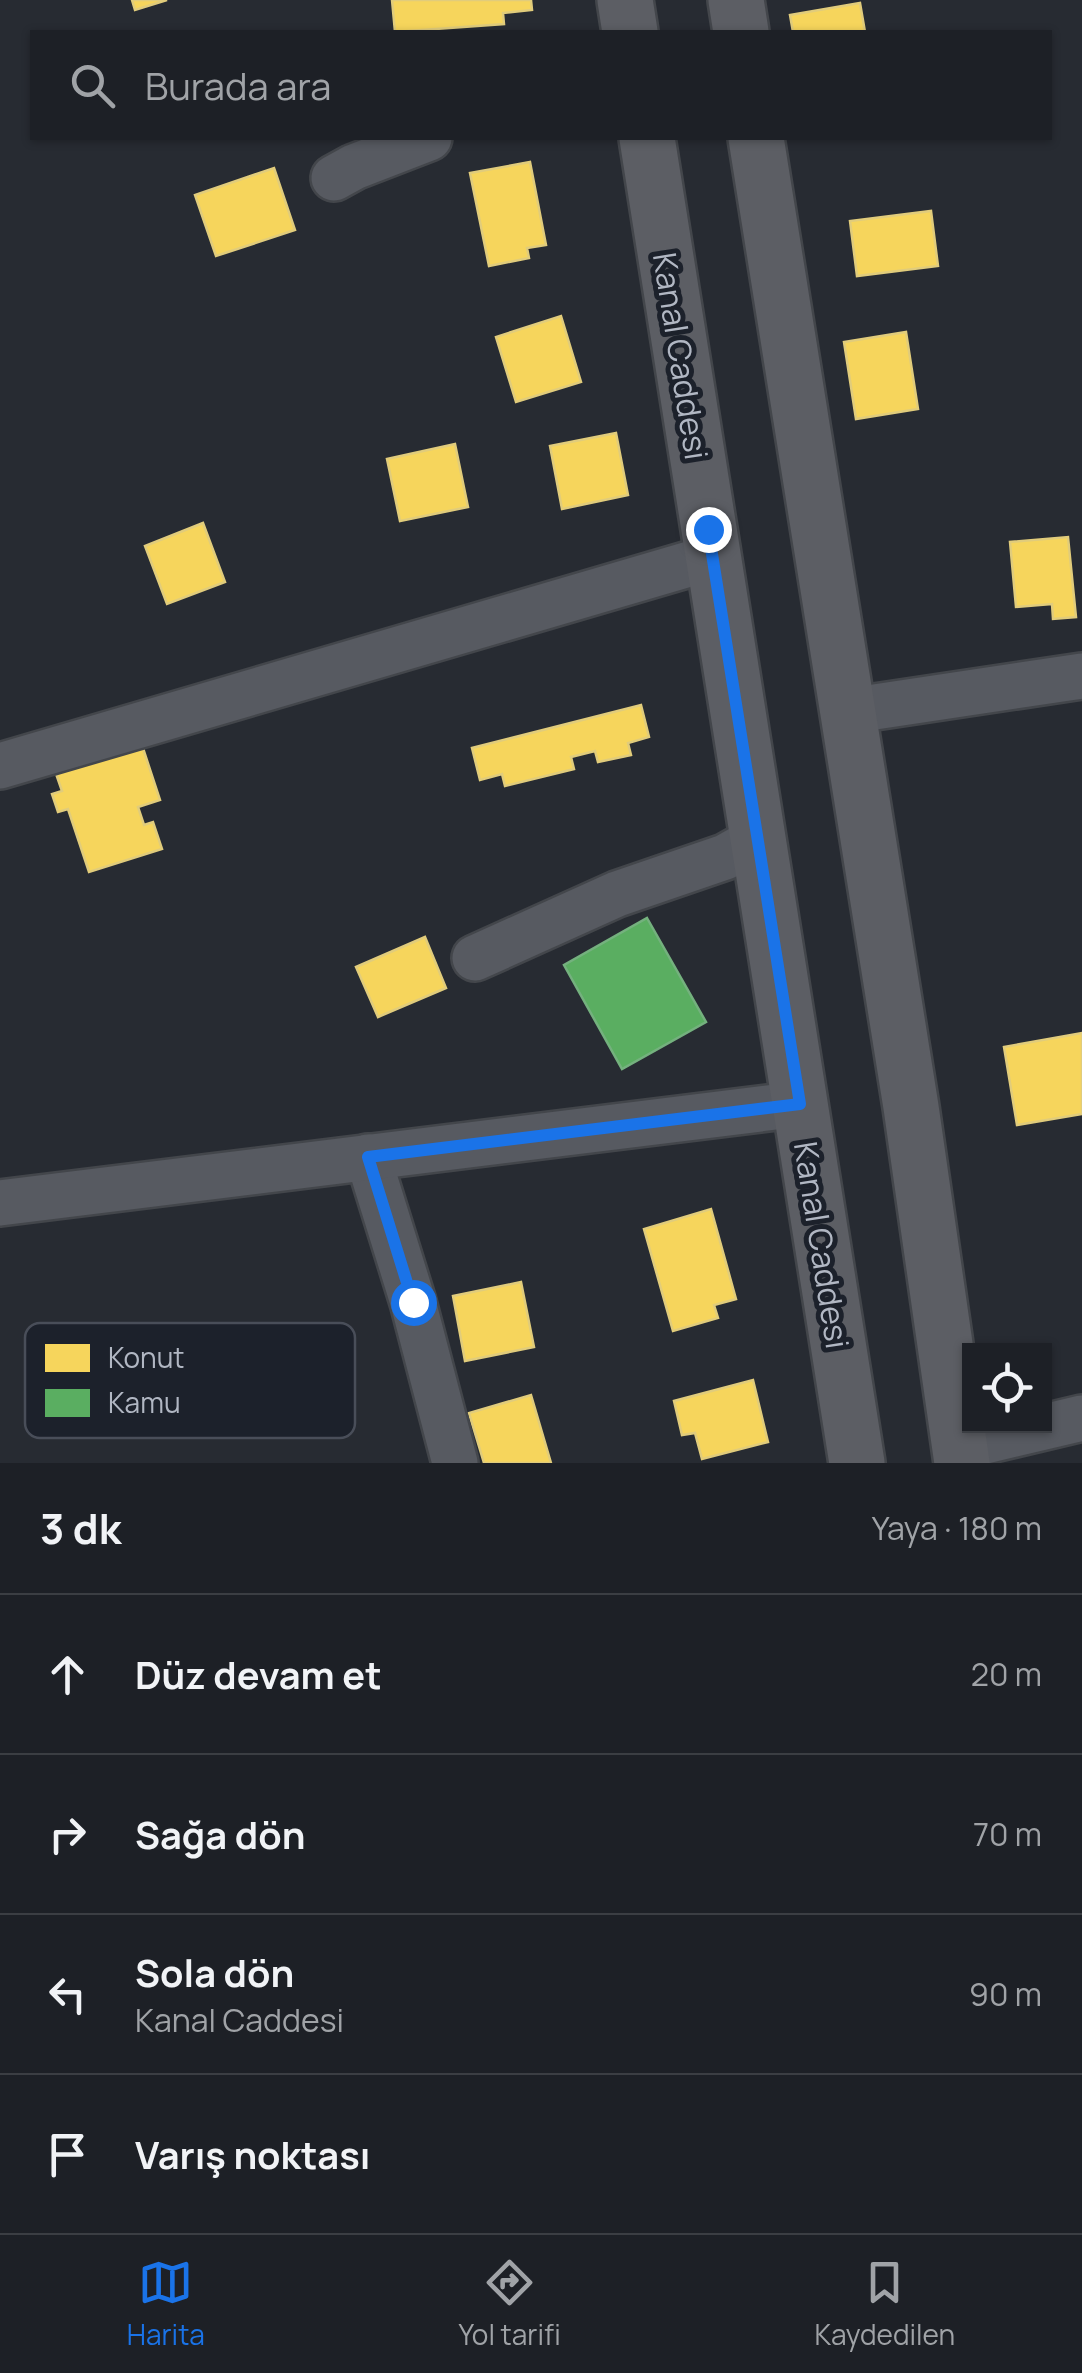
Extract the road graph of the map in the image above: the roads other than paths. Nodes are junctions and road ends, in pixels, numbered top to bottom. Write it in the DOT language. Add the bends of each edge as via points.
graph roads {
  1 [pos="625,0"];
  2 [pos="736,0"];
  3 [pos="630,30"];
  4 [pos="741,30"];
  5 [pos="423,140"];
  6 [pos="646,140"];
  7 [pos="756,140"];
  8 [pos="334,178"];
  9 [pos="713,557"];
  10 [pos="1082,676"];
  11 [pos="848,711"];
  12 [pos="0,766"];
  13 [pos="758,839"];
  14 [pos="475,958"];
  15 [pos="800,1104"];
  16 [pos="368,1157"];
  17 [pos="0,1203"];
  18 [pos="1082,1418"];
  19 [pos="961,1455"];
  20 [pos="456,1463"];
  21 [pos="857,1463"];
  1 -- 3 [label="main road"];
  2 -- 4 [label="main road"];
  5 -- 8 [label="street"];
  6 -- 9 [label="main road, Kanal Caddesi"];
  7 -- 11 [label="main road"];
  9 -- 12 [label="street"];
  9 -- 13 [label="main road, Kanal Caddesi"];
  10 -- 11 [label="street"];
  11 -- 19 [label="main road"];
  13 -- 14 [label="street"];
  13 -- 15 [label="main road, Kanal Caddesi"];
  15 -- 16 [label="street"];
  15 -- 21 [label="main road, Kanal Caddesi"];
  16 -- 17 [label="street"];
  16 -- 20 [label="street"];
  18 -- 19 [label="street"];
}
